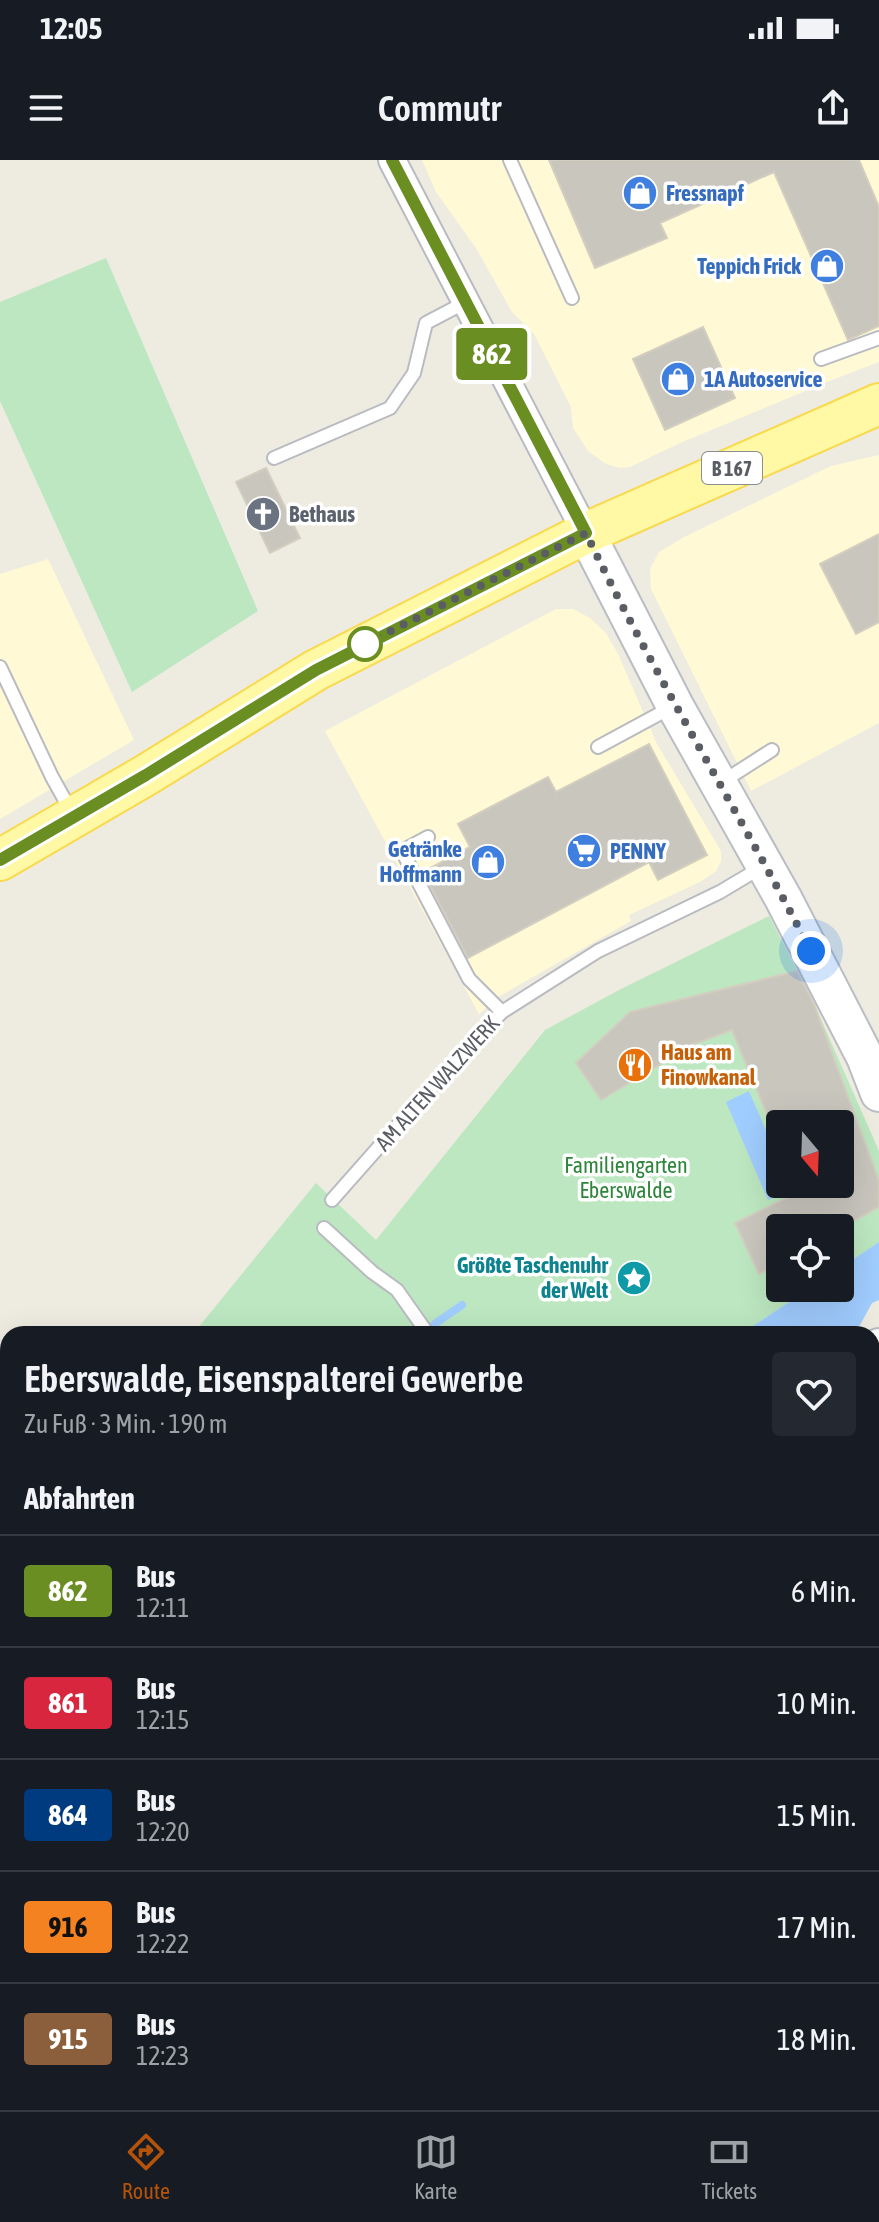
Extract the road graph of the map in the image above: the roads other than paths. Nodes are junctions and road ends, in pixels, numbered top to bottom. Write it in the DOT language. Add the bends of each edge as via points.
graph roads {
  1 [pos="392,160"];
  2 [pos="510,160"];
  3 [pos="572,298"];
  4 [pos="466,302"];
  5 [pos="879,338"];
  6 [pos="821,359"];
  7 [pos="879,404"];
  8 [pos="274,458"];
  9 [pos="586,533"];
  10 [pos="0,667"];
  11 [pos="675,706"];
  12 [pos="598,747"];
  13 [pos="772,750"];
  14 [pos="719,784"];
  15 [pos="75,817"];
  16 [pos="428,837"];
  17 [pos="0,860"];
  18 [pos="765,866"];
  19 [pos="502,1012"];
  20 [pos="879,1093"];
  21 [pos="332,1200"];
  22 [pos="324,1228"];
  23 [pos="423,1326"];
  1 -- 4 [label="street"];
  2 -- 3 [label="lane"];
  4 -- 8 [label="lane" via="426,323 414,373 390,408"];
  4 -- 9 [label="street"];
  5 -- 6 [label="lane"];
  7 -- 9 [label="main road, B 167"];
  9 -- 11 [label="main road"];
  9 -- 15 [label="main road, B 167" via="316,670"];
  10 -- 15 [label="lane"];
  11 -- 12 [label="lane"];
  11 -- 14 [label="main road"];
  13 -- 14 [label="lane"];
  14 -- 18 [label="main road"];
  15 -- 17 [label="main road, B 167"];
  16 -- 19 [label="lane" via="402,851 469,979"];
  18 -- 19 [label="lane, AM ALTEN WALZWERK" via="598,951"];
  18 -- 20 [label="main road"];
  19 -- 21 [label="lane, AM ALTEN WALZWERK"];
  22 -- 23 [label="lane" via="397,1290"];
}
